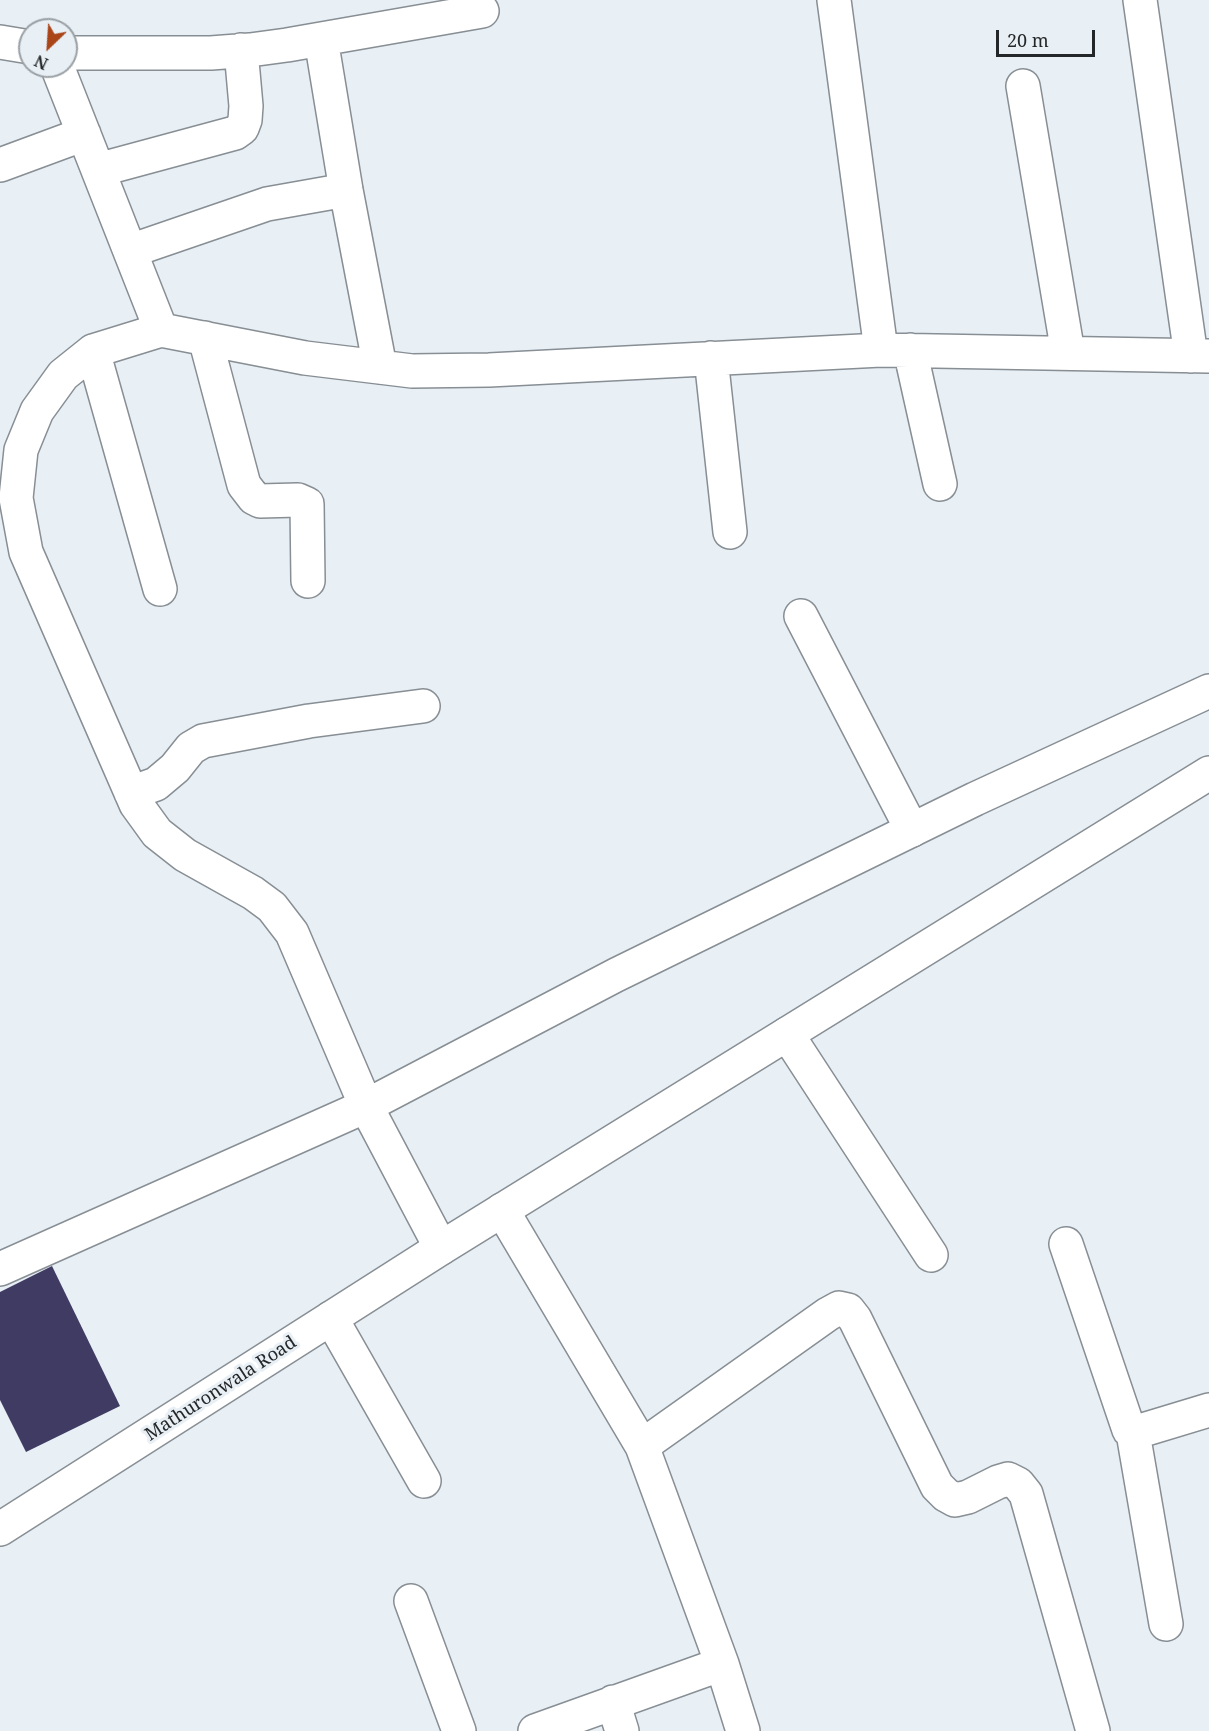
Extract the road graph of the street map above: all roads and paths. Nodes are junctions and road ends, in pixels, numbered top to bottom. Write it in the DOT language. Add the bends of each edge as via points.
graph roads {
  1 [pos="834,0"];
  2 [pos="1140,0"];
  3 [pos="482,11"];
  4 [pos="392,13"];
  5 [pos="321,39"];
  6 [pos="0,42"];
  7 [pos="18,45"];
  8 [pos="241,50"];
  9 [pos="78,53"];
  10 [pos="62,78"];
  11 [pos="1023,86"];
  12 [pos="84,134"];
  13 [pos="0,165"];
  14 [pos="98,170"];
  15 [pos="346,190"];
  16 [pos="130,251"];
  17 [pos="161,330"];
  18 [pos="205,338"];
  19 [pos="896,350"];
  20 [pos="93,351"];
  21 [pos="1068,353"];
  22 [pos="1200,356"];
  23 [pos="711,358"];
  24 [pos="380,367"];
  25 [pos="940,484"];
  26 [pos="730,532"];
  27 [pos="308,580"];
  28 [pos="160,589"];
  29 [pos="801,616"];
  30 [pos="1209,691"];
  31 [pos="423,705"];
  32 [pos="1209,773"];
  33 [pos="131,793"];
  34 [pos="912,830"];
  35 [pos="787,1034"];
  36 [pos="366,1106"];
  37 [pos="502,1210"];
  38 [pos="1066,1244"];
  39 [pos="441,1248"];
  40 [pos="931,1255"];
  41 [pos="0,1269"];
  42 [pos="331,1318"];
  43 [pos="1209,1410"];
  44 [pos="1133,1433"];
  45 [pos="642,1446"];
  46 [pos="424,1481"];
  47 [pos="0,1529"];
  48 [pos="411,1601"];
  49 [pos="1166,1624"];
  50 [pos="722,1664"];
  51 [pos="617,1717"];
  52 [pos="459,1731"];
  53 [pos="535,1731"];
  54 [pos="743,1731"];
  55 [pos="1093,1731"];
  1 -- 19 [label="street"];
  2 -- 22 [label="street"];
  3 -- 4 [label="street"];
  4 -- 5 [label="street"];
  5 -- 8 [label="street"];
  5 -- 15 [label="street"];
  6 -- 7 [label="street"];
  8 -- 9 [label="street"];
  8 -- 14 [label="street" via="246,106 242,128"];
  10 -- 12 [label="street"];
  11 -- 21 [label="street"];
  12 -- 13 [label="street"];
  12 -- 14 [label="street"];
  14 -- 16 [label="street"];
  15 -- 16 [label="street" via="267,204"];
  15 -- 24 [label="street"];
  16 -- 17 [label="street"];
  17 -- 18 [label="street"];
  17 -- 20 [label="street"];
  18 -- 24 [label="street" via="305,358"];
  18 -- 27 [label="street" via="244,485 260,501 298,500 307,504"];
  19 -- 21 [label="street"];
  19 -- 23 [label="street"];
  19 -- 25 [label="street"];
  20 -- 28 [label="street"];
  20 -- 33 [label="street" via="63,375 37,411 21,450 16,498 26,552"];
  21 -- 22 [label="street"];
  23 -- 24 [label="street" via="489,370 412,371"];
  23 -- 26 [label="street"];
  29 -- 34 [label="street"];
  30 -- 34 [label="street"];
  31 -- 33 [label="street" via="203,741 156,784"];
  32 -- 35 [label="street, Mathuronwala Road"];
  33 -- 36 [label="street" via="157,834 185,855 253,893 272,907 292,933"];
  34 -- 36 [label="street" via="616,975"];
  35 -- 37 [label="street, Mathuronwala Road"];
  35 -- 40 [label="street"];
  36 -- 39 [label="street"];
  36 -- 41 [label="street"];
  37 -- 39 [label="street, Mathuronwala Road"];
  37 -- 45 [label="street"];
  38 -- 44 [label="street"];
  39 -- 42 [label="street, Mathuronwala Road"];
  42 -- 46 [label="street"];
  42 -- 47 [label="street, Mathuronwala Road"];
  43 -- 44 [label="street"];
  44 -- 49 [label="street"];
  45 -- 50 [label="street"];
  45 -- 55 [label="street" via="828,1314 839,1308 848,1310 937,1486 946,1496 955,1500 968,1497 1008,1479 1026,1494"];
  48 -- 52 [label="street"];
  50 -- 51 [label="street"];
  50 -- 54 [label="street"];
  51 -- 53 [label="street"];
}
